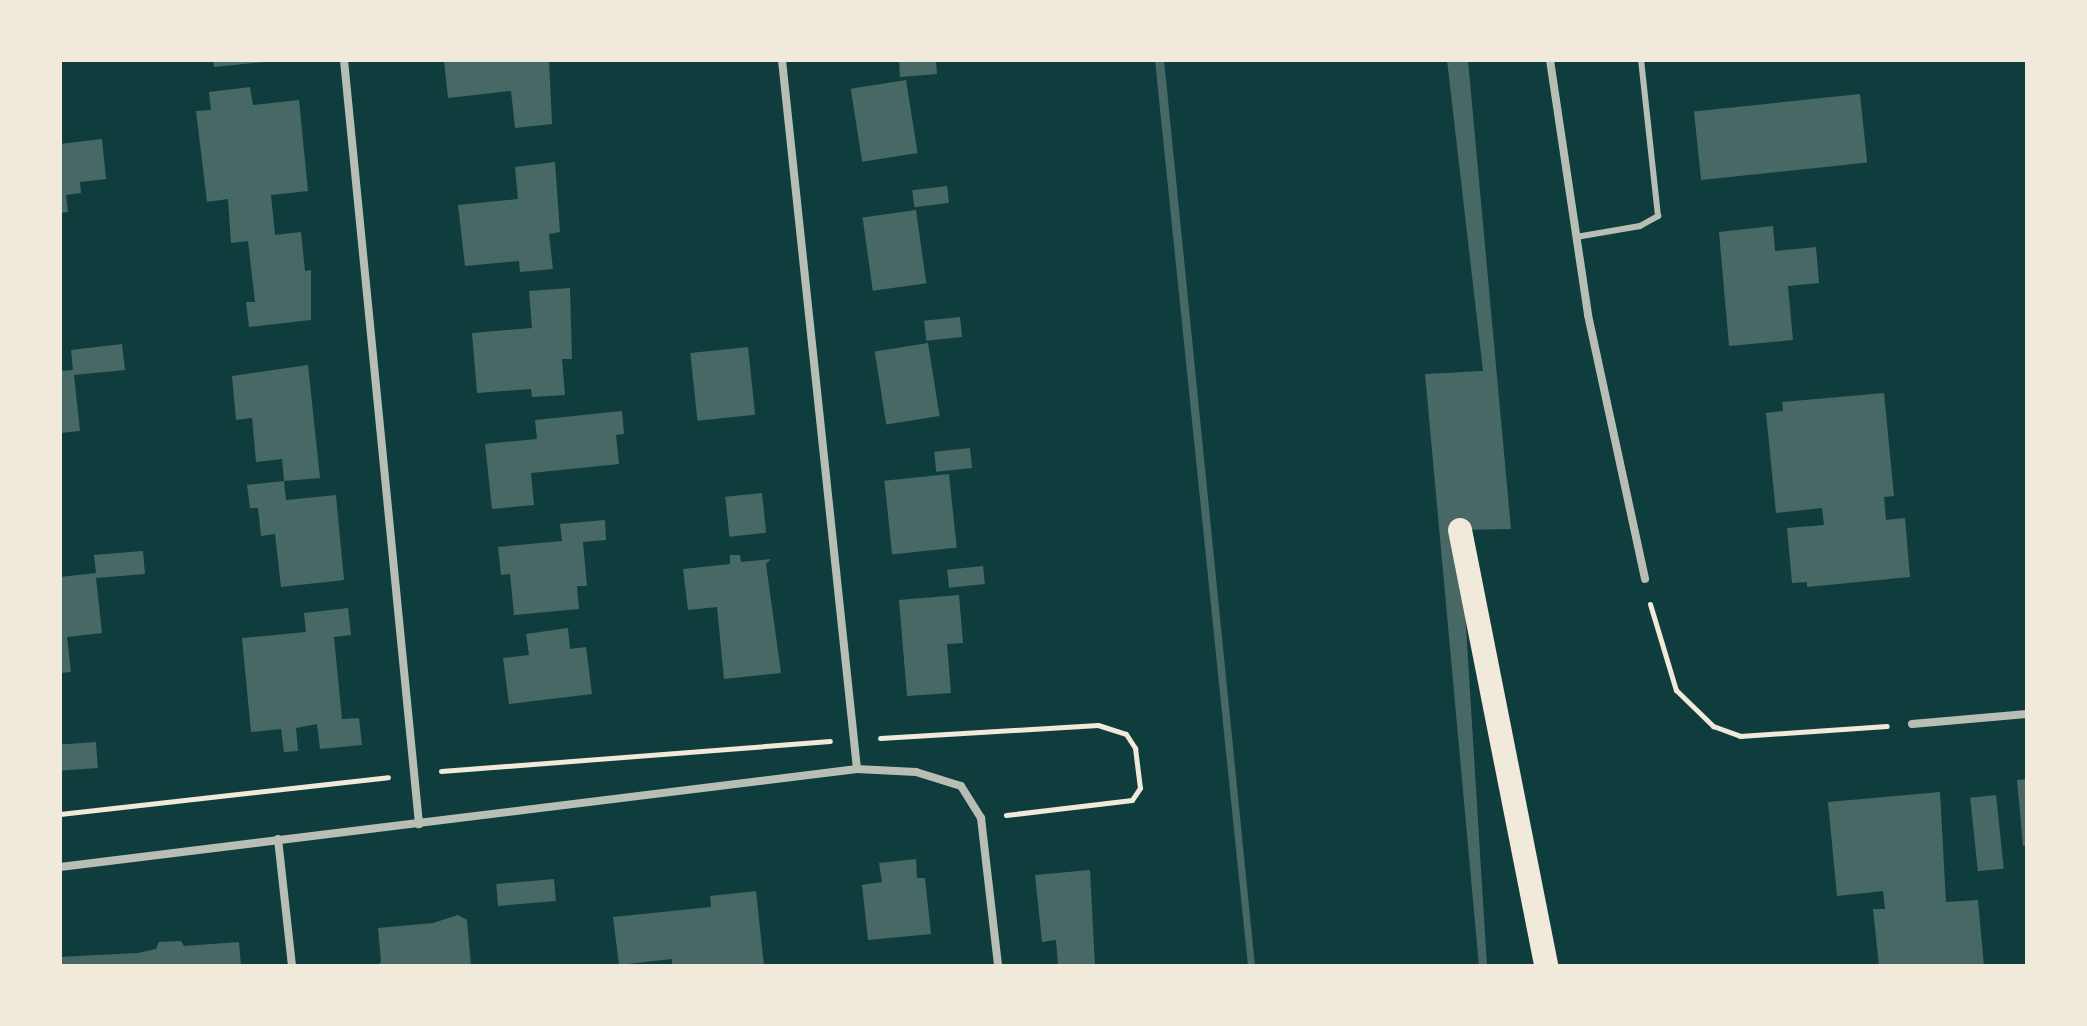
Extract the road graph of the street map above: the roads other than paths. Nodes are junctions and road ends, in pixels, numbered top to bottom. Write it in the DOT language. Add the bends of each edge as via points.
graph roads {
  1 [pos="344,60"];
  2 [pos="782,60"];
  3 [pos="1550,60"];
  4 [pos="1641,60"];
  5 [pos="1576,237"];
  6 [pos="1460,530"];
  7 [pos="1645,579"];
  8 [pos="2027,714"];
  9 [pos="1912,724"];
  10 [pos="857,769"];
  11 [pos="419,824"];
  12 [pos="278,839"];
  13 [pos="60,867"];
  14 [pos="292,966"];
  15 [pos="998,966"];
  16 [pos="1546,966"];
  1 -- 11 [label="street"];
  2 -- 10 [label="street"];
  3 -- 5 [label="street"];
  4 -- 5 [label="lane" via="1658,216 1640,226"];
  5 -- 7 [label="street"];
  6 -- 16 [label="highway"];
  8 -- 9 [label="street"];
  10 -- 11 [label="street"];
  10 -- 15 [label="street" via="945,778 961,786 981,818"];
  11 -- 12 [label="street"];
  12 -- 13 [label="street"];
  12 -- 14 [label="street"];
}
